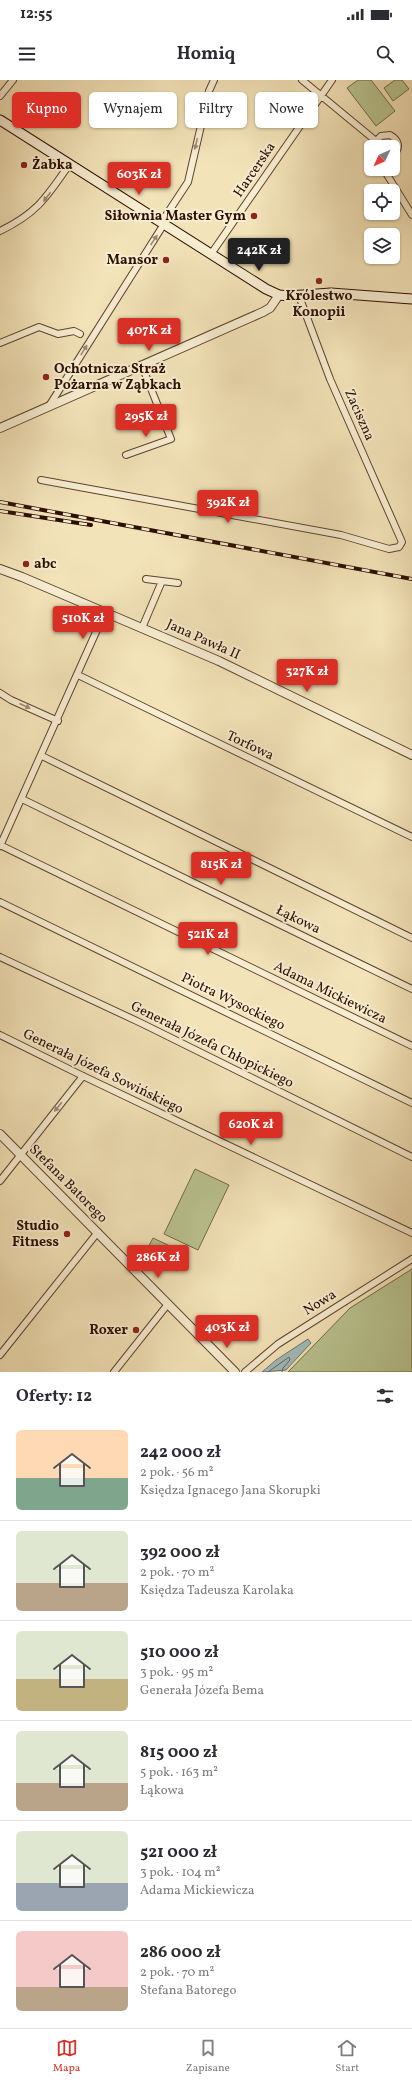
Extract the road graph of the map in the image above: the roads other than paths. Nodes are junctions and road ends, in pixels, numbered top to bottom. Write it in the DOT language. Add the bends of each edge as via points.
graph roads {
  1 [pos="13,80"];
  2 [pos="214,80"];
  3 [pos="302,80"];
  4 [pos="332,80"];
  5 [pos="321,94"];
  6 [pos="0,96"];
  7 [pos="0,120"];
  8 [pos="371,140"];
  9 [pos="379,140"];
  10 [pos="395,140"];
  11 [pos="69,165"];
  12 [pos="388,176"];
  13 [pos="412,215"];
  14 [pos="163,224"];
  15 [pos="0,231"];
  16 [pos="211,254"];
  17 [pos="279,295"];
  18 [pos="299,296"];
  19 [pos="412,298"];
  20 [pos="80,334"];
  21 [pos="0,343"];
  22 [pos="142,366"];
  23 [pos="49,406"];
  24 [pos="0,428"];
  25 [pos="126,455"];
  26 [pos="40,480"];
  27 [pos="0,569"];
  28 [pos="146,579"];
  29 [pos="162,581"];
  30 [pos="178,583"];
  31 [pos="105,612"];
  32 [pos="142,628"];
  33 [pos="78,675"];
  34 [pos="0,693"];
  35 [pos="58,721"];
  36 [pos="412,755"];
  37 [pos="42,756"];
  38 [pos="22,799"];
  39 [pos="412,837"];
  40 [pos="0,846"];
  41 [pos="0,902"];
  42 [pos="412,938"];
  43 [pos="0,957"];
  44 [pos="412,989"];
  45 [pos="0,1035"];
  46 [pos="412,1046"];
  47 [pos="83,1076"];
  48 [pos="412,1103"];
  49 [pos="0,1134"];
  50 [pos="20,1154"];
  51 [pos="412,1157"];
  52 [pos="0,1180"];
  53 [pos="98,1232"];
  54 [pos="412,1234"];
  55 [pos="412,1259"];
  56 [pos="168,1304"];
  57 [pos="0,1355"];
  58 [pos="114,1372"];
  59 [pos="235,1372"];
  60 [pos="245,1372"];
  1 -- 6 [label="street"];
  2 -- 14 [label="street, one-way" via="209,91 188,182"];
  3 -- 5 [label="street"];
  4 -- 5 [label="street, Harcerska"];
  5 -- 8 [label="street"];
  5 -- 16 [label="street, Harcerska"];
  7 -- 11 [label="main road"];
  9 -- 10 [label="street" via="384,135 393,136"];
  11 -- 14 [label="main road"];
  11 -- 15 [label="street, one-way" via="39,207 25,218"];
  12 -- 13 [label="street"];
  14 -- 16 [label="main road"];
  23 -- 14 [label="street, one-way"];
  16 -- 17 [label="main road"];
  17 -- 18 [label="main road"];
  17 -- 22 [label="street" via="270,308 263,312"];
  18 -- 19 [label="main road" via="331,293"];
  18 -- 26 [label="street, Zaciszna" via="327,372 402,542 399,548 389,549 341,535"];
  20 -- 21 [label="street" via="74,331 58,334 39,326"];
  22 -- 23 [label="street"];
  22 -- 25 [label="street" via="172,439"];
  23 -- 24 [label="street"];
  27 -- 31 [label="street, Jana Pawła II"];
  28 -- 29 [label="street"];
  29 -- 30 [label="street"];
  29 -- 32 [label="street"];
  31 -- 32 [label="street, Jana Pawła II"];
  31 -- 33 [label="street"];
  32 -- 36 [label="street, Jana Pawła II" via="218,661"];
  33 -- 35 [label="street"];
  33 -- 39 [label="street, Torfowa"];
  34 -- 35 [label="street, one-way"];
  35 -- 37 [label="street"];
  37 -- 38 [label="street"];
  37 -- 42 [label="street"];
  38 -- 40 [label="street"];
  38 -- 44 [label="street, Łąkowa"];
  40 -- 46 [label="street, Adama Mickiewicza"];
  41 -- 48 [label="street, Piotra Wysockiego"];
  43 -- 51 [label="street, Generała Józefa Chłopickiego" via="141,1023"];
  45 -- 47 [label="street, Generała Józefa Sowińskiego"];
  47 -- 50 [label="street, one-way"];
  47 -- 54 [label="street, Generała Józefa Sowińskiego"];
  49 -- 50 [label="street, Stefana Batorego"];
  50 -- 52 [label="street"];
  50 -- 53 [label="street, Stefana Batorego"];
  53 -- 56 [label="street, Stefana Batorego"];
  53 -- 57 [label="street"];
  55 -- 60 [label="street, Nowa" via="278,1344"];
  56 -- 58 [label="street"];
  56 -- 59 [label="street, Stefana Batorego"];
}
